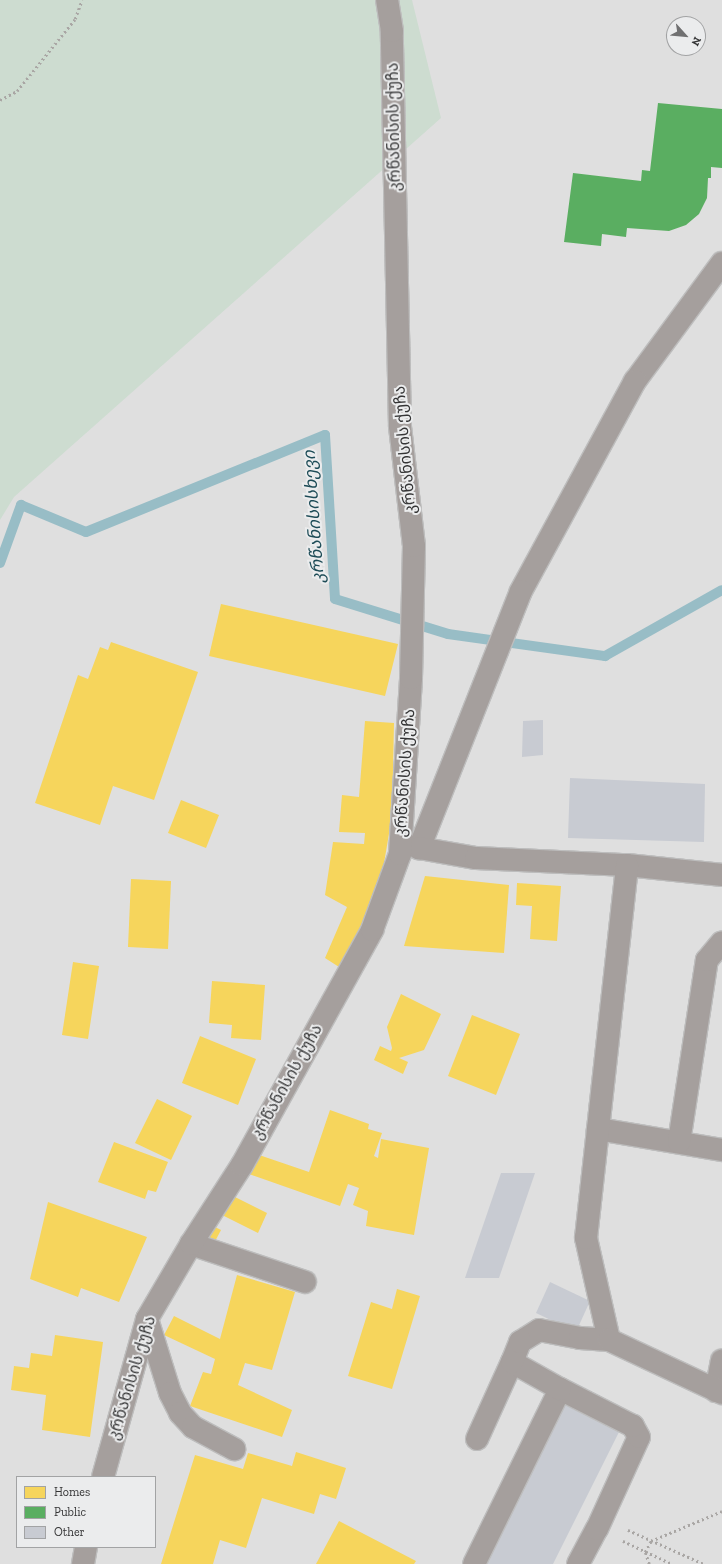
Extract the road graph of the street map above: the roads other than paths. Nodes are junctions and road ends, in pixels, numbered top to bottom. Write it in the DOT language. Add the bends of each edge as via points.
graph roads {
  1 [pos="387,0"];
  2 [pos="722,263"];
  3 [pos="627,865"];
  4 [pos="722,875"];
  5 [pos="722,942"];
  6 [pos="598,1129"];
  7 [pos="679,1142"];
  8 [pos="722,1150"];
  9 [pos="191,1244"];
  10 [pos="305,1282"];
  11 [pos="147,1319"];
  12 [pos="609,1340"];
  13 [pos="722,1361"];
  14 [pos="512,1362"];
  15 [pos="560,1389"];
  16 [pos="719,1392"];
  17 [pos="477,1440"];
  18 [pos="234,1449"];
  19 [pos="103,1476"];
  20 [pos="86,1548"];
  21 [pos="83,1564"];
  22 [pos="474,1564"];
  23 [pos="578,1564"];
  1 -- 9 [label="street, კრწანისის ქუჩა" via="392,31 400,426 414,546 411,678 400,854 372,930 242,1165"];
  2 -- 3 [label="street" via="635,381 521,591 419,848 476,858"];
  3 -- 4 [label="street"];
  3 -- 6 [label="street"];
  5 -- 7 [label="street" via="707,960"];
  6 -- 7 [label="street"];
  6 -- 12 [label="street" via="586,1238"];
  7 -- 8 [label="street"];
  9 -- 10 [label="street"];
  9 -- 11 [label="street, კრწანისის ქუჩა"];
  11 -- 18 [label="street" via="170,1393 180,1413 193,1427"];
  11 -- 19 [label="street, კრწანისის ქუჩა"];
  12 -- 14 [label="street" via="580,1338 539,1330 520,1342"];
  12 -- 16 [label="street"];
  13 -- 16 [label="street"];
  14 -- 15 [label="street"];
  14 -- 17 [label="street"];
  15 -- 22 [label="street"];
  15 -- 23 [label="street" via="633,1426 639,1437 600,1523"];
  20 -- 21 [label="street"];
}
